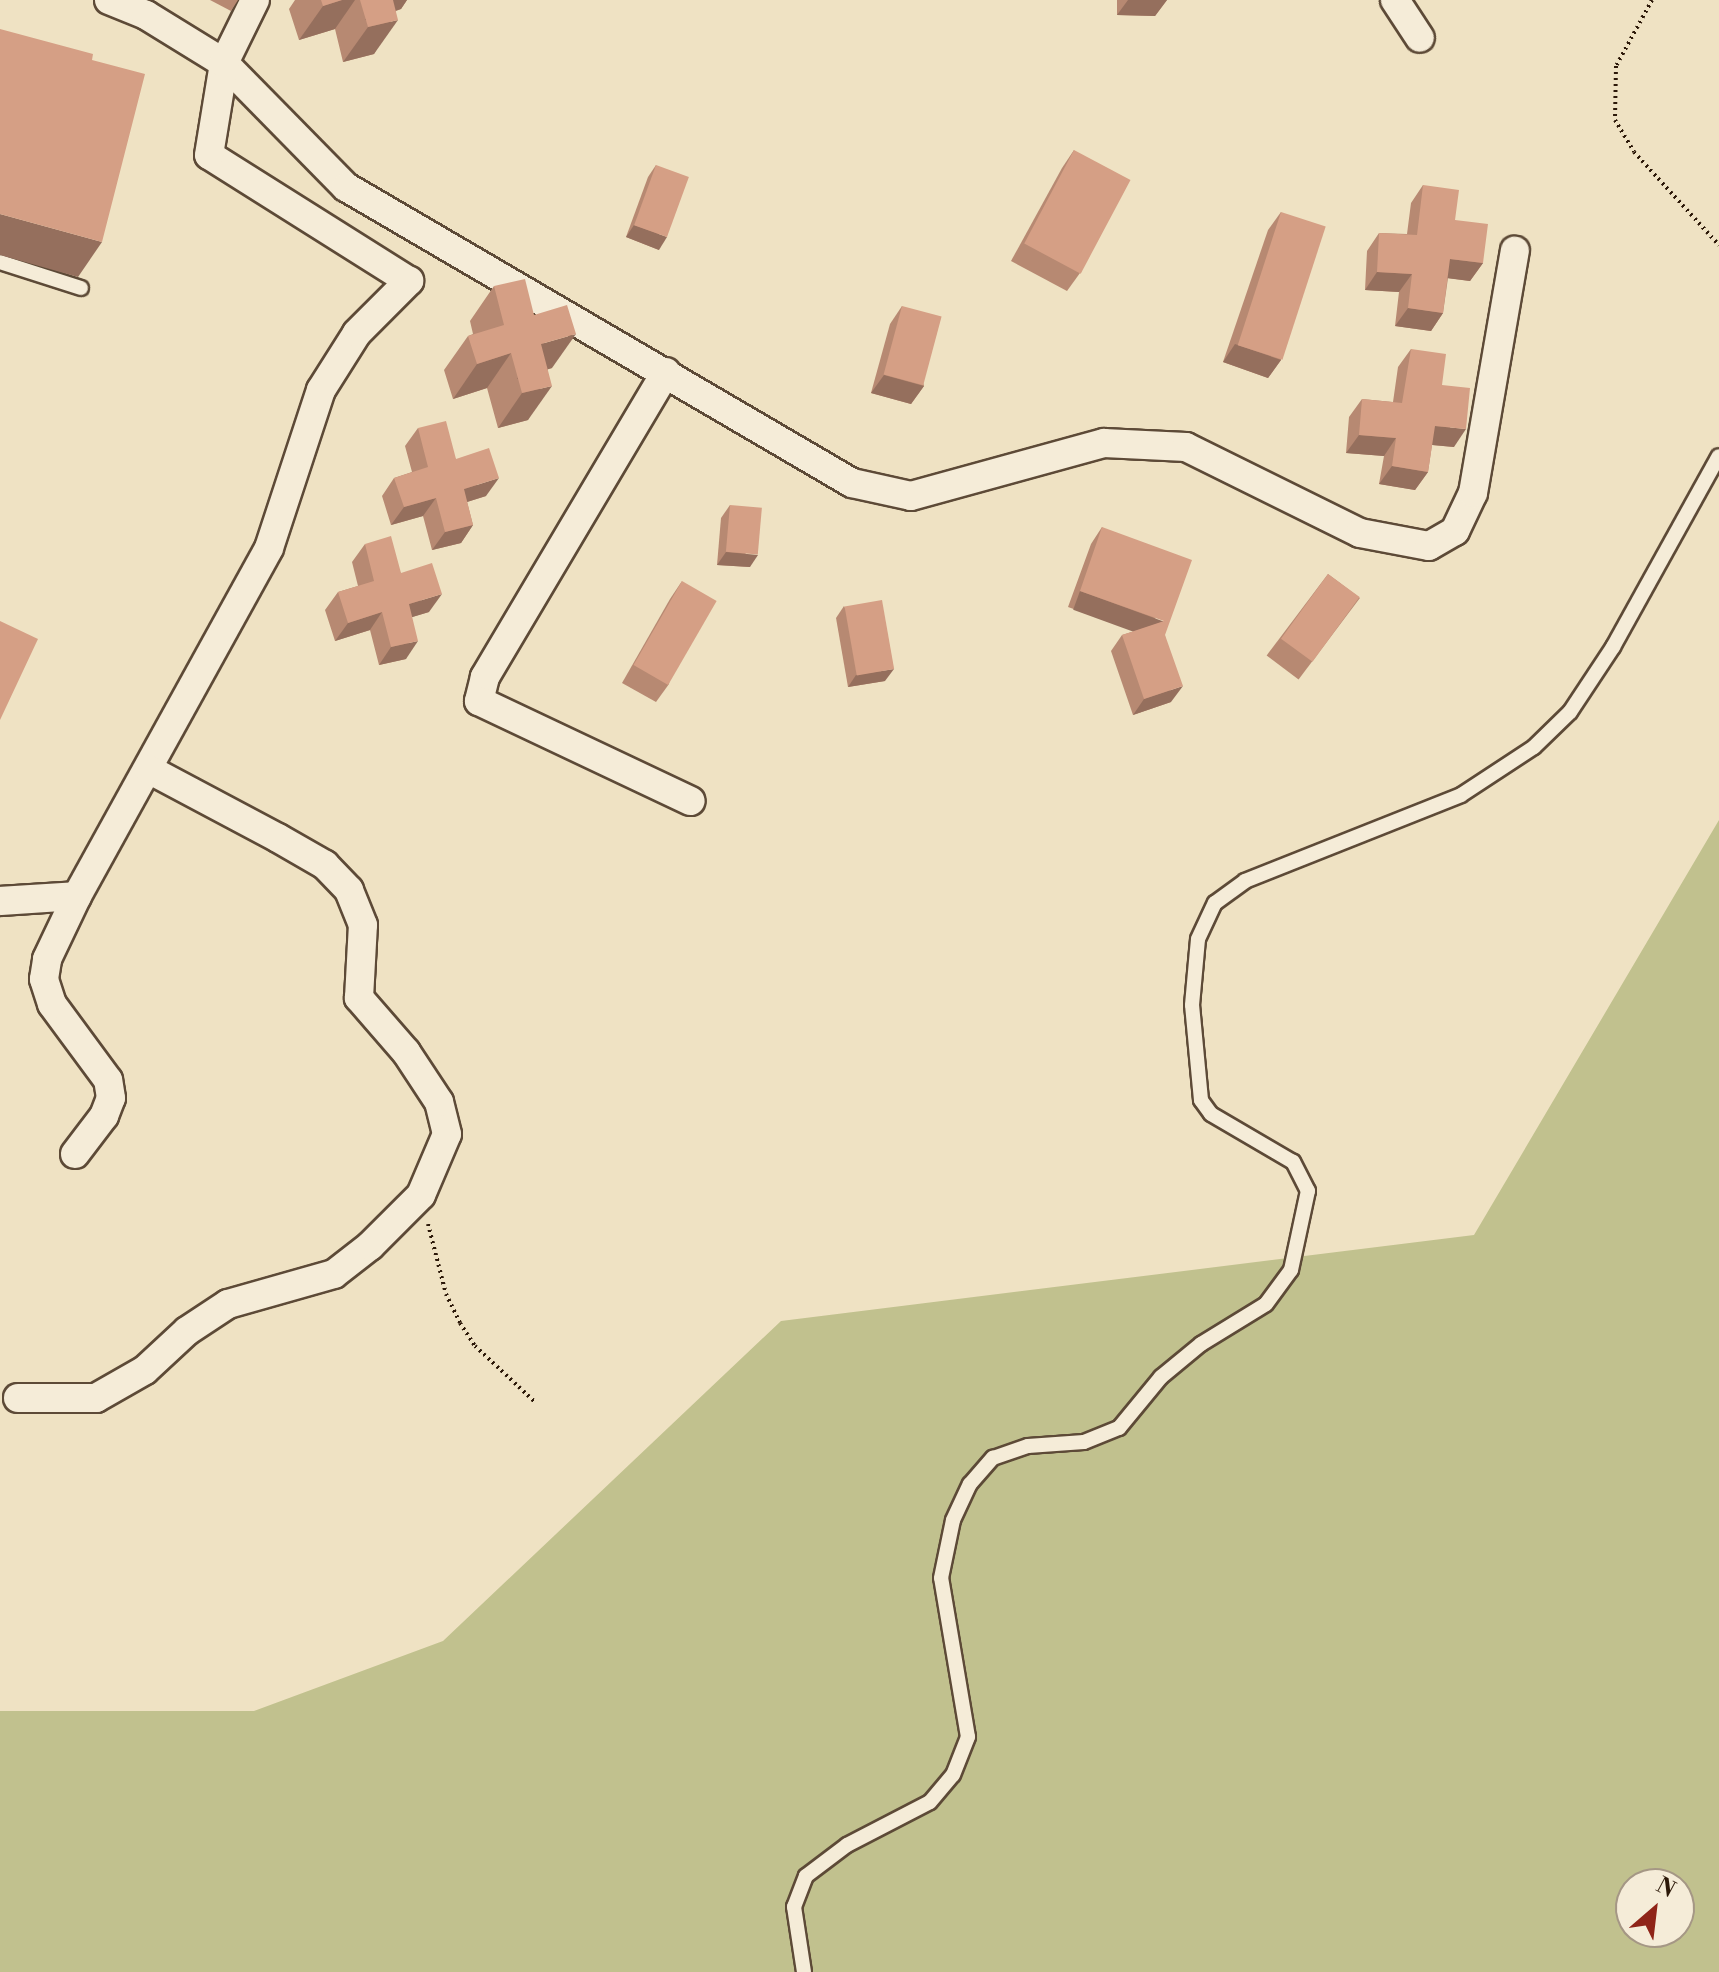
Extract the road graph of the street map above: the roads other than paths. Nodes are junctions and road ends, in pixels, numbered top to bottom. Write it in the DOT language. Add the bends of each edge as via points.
graph roads {
  1 [pos="109,0"];
  2 [pos="255,0"];
  3 [pos="1395,0"];
  4 [pos="1420,38"];
  5 [pos="224,63"];
  6 [pos="1515,251"];
  7 [pos="0,262"];
  8 [pos="81,288"];
  9 [pos="666,372"];
  10 [pos="1719,456"];
  11 [pos="148,769"];
  12 [pos="691,801"];
  13 [pos="77,896"];
  14 [pos="0,901"];
  15 [pos="75,1154"];
  16 [pos="18,1398"];
  17 [pos="804,1972"];
  1 -- 5 [label="street" via="146,15"];
  2 -- 5 [label="street"];
  3 -- 4 [label="street"];
  5 -- 9 [label="street" via="346,187"];
  5 -- 11 [label="street" via="209,155 409,281 357,333 321,390 269,548"];
  6 -- 9 [label="street" via="1473,493 1455,531 1429,546 1360,533 1186,447 1104,443 911,496 852,483"];
  7 -- 8 [label="lane"];
  9 -- 12 [label="street" via="485,677 479,701"];
  10 -- 17 [label="lane" via="1613,647 1570,712 1534,747 1461,795 1245,881 1215,903 1198,939 1192,1005 1201,1100 1211,1114 1293,1162 1308,1191 1291,1270 1266,1304 1191,1352 1119,1428 1084,1442 1028,1446 993,1458 970,1484 953,1520 941,1578 968,1737 953,1775 930,1802 847,1845 806,1876 794,1907"];
  11 -- 13 [label="street"];
  11 -- 16 [label="street" via="325,865 349,890 363,925 359,998 406,1052 439,1102 447,1134 421,1195 334,1274 228,1304 187,1331 145,1370 96,1398"];
  13 -- 14 [label="street"];
  13 -- 15 [label="street" via="47,959 44,979 52,1004 108,1080 111,1098"];
}
